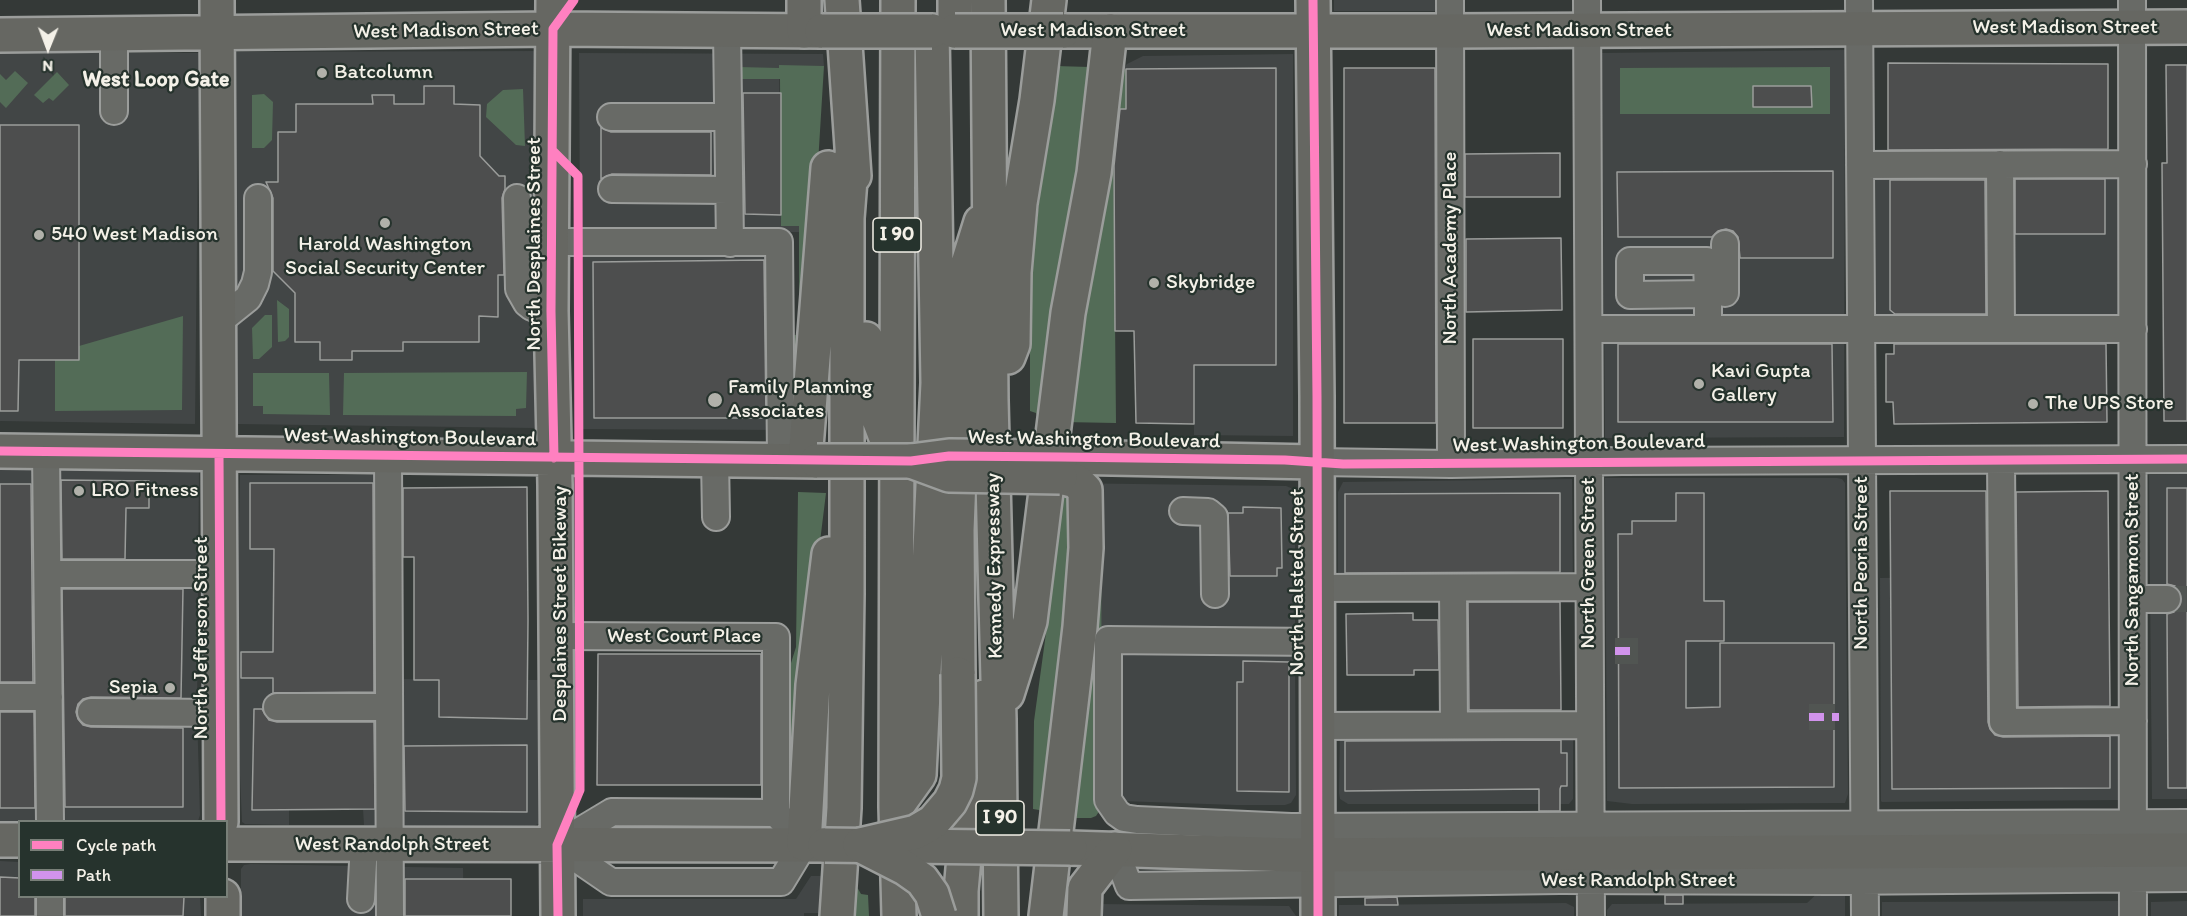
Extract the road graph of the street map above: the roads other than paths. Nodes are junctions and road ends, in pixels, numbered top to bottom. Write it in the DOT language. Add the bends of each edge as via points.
graph roads {
  1 [pos="218,0"];
  2 [pos="842,0"];
  3 [pos="898,0"];
  4 [pos="988,0"];
  5 [pos="1001,0"];
  6 [pos="1049,0"];
  7 [pos="2132,14"];
  8 [pos="553,15"];
  9 [pos="1587,15"];
  10 [pos="1859,15"];
  11 [pos="1313,16"];
  12 [pos="1450,16"];
  13 [pos="947,21"];
  14 [pos="819,27"];
  15 [pos="2187,27"];
  16 [pos="727,31"];
  17 [pos="1110,31"];
  18 [pos="217,33"];
  19 [pos="109,34"];
  20 [pos="0,35"];
  21 [pos="989,40"];
  22 [pos="109,111"];
  23 [pos="611,117"];
  24 [pos="728,117"];
  25 [pos="852,154"];
  26 [pos="2000,164"];
  27 [pos="2133,164"];
  28 [pos="1860,165"];
  29 [pos="612,189"];
  30 [pos="729,190"];
  31 [pos="989,194"];
  32 [pos="258,198"];
  33 [pos="518,198"];
  34 [pos="552,243"];
  35 [pos="730,243"];
  36 [pos="1725,244"];
  37 [pos="1708,294"];
  38 [pos="551,311"];
  39 [pos="218,322"];
  40 [pos="1589,329"];
  41 [pos="1716,329"];
  42 [pos="1861,329"];
  43 [pos="2001,329"];
  44 [pos="2133,329"];
  45 [pos="991,400"];
  46 [pos="0,451"];
  47 [pos="46,452"];
  48 [pos="219,454"];
  49 [pos="388,456"];
  50 [pos="554,458"];
  51 [pos="715,459"];
  52 [pos="2001,459"];
  53 [pos="2134,459"];
  54 [pos="2187,459"];
  55 [pos="801,460"];
  56 [pos="1862,460"];
  57 [pos="1589,461"];
  58 [pos="1316,462"];
  59 [pos="1451,464"];
  60 [pos="904,466"];
  61 [pos="1061,467"];
  62 [pos="846,501"];
  63 [pos="1183,511"];
  64 [pos="716,517"];
  65 [pos="48,574"];
  66 [pos="220,574"];
  67 [pos="1589,587"];
  68 [pos="1317,588"];
  69 [pos="1453,588"];
  70 [pos="1215,594"];
  71 [pos="2133,599"];
  72 [pos="2167,599"];
  73 [pos="996,623"];
  74 [pos="556,636"];
  75 [pos="1317,642"];
  76 [pos="0,697"];
  77 [pos="49,697"];
  78 [pos="277,707"];
  79 [pos="389,707"];
  80 [pos="92,712"];
  81 [pos="220,713"];
  82 [pos="999,719"];
  83 [pos="2133,721"];
  84 [pos="1454,725"];
  85 [pos="1589,725"];
  86 [pos="1317,726"];
  87 [pos="896,807"];
  88 [pos="776,813"];
  89 [pos="50,820"];
  90 [pos="221,820"];
  91 [pos="2187,823"];
  92 [pos="0,840"];
  93 [pos="18,840"];
  94 [pos="228,844"];
  95 [pos="376,844"];
  96 [pos="814,844"];
  97 [pos="557,845"];
  98 [pos="860,845"];
  99 [pos="1115,849"];
  100 [pos="2187,850"];
  101 [pos="2133,851"];
  102 [pos="1864,852"];
  103 [pos="1591,853"];
  104 [pos="1317,855"];
  105 [pos="2187,878"];
  106 [pos="50,898"];
  107 [pos="223,898"];
  108 [pos="361,899"];
  109 [pos="50,916"];
  110 [pos="223,916"];
  111 [pos="390,916"];
  112 [pos="558,916"];
  113 [pos="837,916"];
  114 [pos="899,916"];
  115 [pos="939,916"];
  116 [pos="961,916"];
  117 [pos="1001,916"];
  118 [pos="1046,916"];
  119 [pos="1084,916"];
  120 [pos="1318,916"];
  121 [pos="1591,916"];
  122 [pos="1865,916"];
  123 [pos="2133,916"];
  1 -- 18 [label="main road, North Jefferson Street"];
  2 -- 14 [label="main road, I 90"];
  3 -- 60 [label="main road, I 90"];
  4 -- 21 [label="main road, Kennedy Expressway / I 90"];
  5 -- 21 [label="main road, I 90"];
  6 -- 45 [label="main road" via="1020,203 1013,344"];
  7 -- 10 [label="main road, West Madison Street"];
  7 -- 15 [label="main road, West Madison Street"];
  7 -- 27 [label="street, North Sangamon Street"];
  8 -- 16 [label="main road, West Madison Street"];
  8 -- 18 [label="main road, West Madison Street"];
  8 -- 34 [label="main road, North Desplaines Street"];
  9 -- 10 [label="main road, West Madison Street"];
  9 -- 12 [label="main road, West Madison Street"];
  9 -- 40 [label="street, North Green Street"];
  10 -- 28 [label="street, North Peoria Street"];
  11 -- 12 [label="main road, West Madison Street"];
  11 -- 17 [label="main road, West Madison Street"];
  11 -- 58 [label="main road, North Halsted Street"];
  12 -- 59 [label="street, North Academy Place"];
  13 -- 14 [label="main road, West Madison Street, bridge"];
  13 -- 17 [label="main road, West Madison Street, bridge"];
  13 -- 87 [label="main road" via="935,207 938,383 919,775"];
  14 -- 16 [label="main road, West Madison Street"];
  14 -- 25 [label="main road, I 90"];
  14 -- 55 [label="main road" via="834,98"];
  16 -- 24 [label="street"];
  17 -- 82 [label="main road" via="1094,173 1068,313 1030,621"];
  18 -- 19 [label="main road, West Madison Street"];
  18 -- 39 [label="main road, North Jefferson Street"];
  19 -- 20 [label="main road, West Madison Street"];
  19 -- 22 [label="street"];
  21 -- 31 [label="main road, Kennedy Expressway / I 90"];
  23 -- 24 [label="street"];
  24 -- 30 [label="street"];
  25 -- 60 [label="main road, I 90" via="870,396"];
  25 -- 62 [label="main road" via="847,218"];
  26 -- 27 [label="street"];
  26 -- 28 [label="street"];
  26 -- 43 [label="street"];
  27 -- 44 [label="street, North Sangamon Street"];
  28 -- 42 [label="street, North Peoria Street"];
  29 -- 30 [label="street"];
  30 -- 35 [label="street"];
  31 -- 45 [label="main road, Kennedy Expressway / I 90"];
  31 -- 98 [label="main road, bridge" via="967,267 957,530 959,778 950,802 933,822 916,832"];
  32 -- 39 [label="street" via="255,284 248,298"];
  33 -- 38 [label="street" via="519,290 532,307"];
  34 -- 35 [label="street"];
  34 -- 38 [label="main road, North Desplaines Street"];
  35 -- 55 [label="street" via="779,242"];
  36 -- 41 [label="street"];
  37 -- 41 [label="street"];
  38 -- 50 [label="main road, North Desplaines Street"];
  39 -- 48 [label="main road, North Jefferson Street"];
  40 -- 41 [label="street"];
  40 -- 57 [label="street, North Green Street"];
  41 -- 42 [label="street"];
  42 -- 43 [label="street"];
  42 -- 56 [label="street, North Peoria Street"];
  43 -- 44 [label="street"];
  44 -- 53 [label="street, North Sangamon Street"];
  45 -- 73 [label="main road, Kennedy Expressway / I 90"];
  46 -- 47 [label="main road, West Washington Boulevard"];
  47 -- 48 [label="main road, West Washington Boulevard"];
  47 -- 65 [label="street"];
  48 -- 49 [label="main road, West Washington Boulevard"];
  48 -- 66 [label="main road, North Jefferson Street"];
  49 -- 50 [label="main road, West Washington Boulevard"];
  49 -- 79 [label="street"];
  50 -- 51 [label="main road, West Washington Boulevard"];
  50 -- 74 [label="main road, North Desplaines Street"];
  51 -- 55 [label="main road, West Washington Boulevard"];
  51 -- 64 [label="street"];
  52 -- 53 [label="street, West Washington Boulevard"];
  52 -- 56 [label="street, West Washington Boulevard"];
  52 -- 83 [label="street" via="2003,722"];
  53 -- 54 [label="street, West Washington Boulevard"];
  53 -- 71 [label="street, North Sangamon Street"];
  55 -- 60 [label="main road, West Washington Boulevard, bridge"];
  56 -- 57 [label="street, West Washington Boulevard"];
  56 -- 102 [label="street, North Peoria Street"];
  57 -- 59 [label="street, West Washington Boulevard"];
  57 -- 67 [label="street, North Green Street"];
  58 -- 59 [label="street, West Washington Boulevard"];
  58 -- 61 [label="main road, West Washington Boulevard"];
  58 -- 68 [label="main road, North Halsted Street"];
  60 -- 61 [label="main road, West Washington Boulevard, bridge" via="949,475"];
  60 -- 87 [label="main road, I 90"];
  61 -- 118 [label="main road" via="1085,490 1086,548"];
  62 -- 96 [label="main road" via="831,540 816,663"];
  62 -- 113 [label="main road" via="844,808"];
  63 -- 70 [label="street" via="1208,512 1214,517"];
  65 -- 66 [label="street"];
  65 -- 77 [label="street"];
  66 -- 81 [label="main road, North Jefferson Street"];
  67 -- 69 [label="street"];
  67 -- 85 [label="street, North Green Street"];
  68 -- 69 [label="street"];
  68 -- 75 [label="main road, North Halsted Street"];
  69 -- 84 [label="street"];
  71 -- 72 [label="street"];
  71 -- 83 [label="street, North Sangamon Street"];
  73 -- 82 [label="main road, Kennedy Expressway / I 90"];
  73 -- 116 [label="main road" via="972,768"];
  74 -- 88 [label="street, West Court Place" via="776,637"];
  74 -- 97 [label="main road, North Desplaines Street"];
  75 -- 86 [label="main road, North Halsted Street"];
  75 -- 104 [label="street, West Randolph Street" via="1108,640 1111,806 1124,818 1236,826"];
  76 -- 77 [label="street"];
  77 -- 89 [label="street"];
  78 -- 79 [label="street"];
  79 -- 95 [label="street"];
  80 -- 81 [label="street"];
  81 -- 90 [label="main road, North Jefferson Street"];
  82 -- 117 [label="main road, Kennedy Expressway / I 90"];
  83 -- 101 [label="street, North Sangamon Street"];
  84 -- 85 [label="street"];
  84 -- 86 [label="street"];
  85 -- 103 [label="street, North Green Street"];
  86 -- 104 [label="main road, North Halsted Street"];
  87 -- 114 [label="main road, I 90"];
  88 -- 96 [label="street"];
  88 -- 97 [label="street" via="612,812"];
  91 -- 101 [label="street, West Randolph Street"];
  92 -- 93 [label="main road"];
  94 -- 95 [label="main road, West Randolph Street"];
  95 -- 97 [label="main road, West Randolph Street"];
  95 -- 108 [label="street"];
  95 -- 111 [label="street"];
  96 -- 97 [label="main road, West Randolph Street"];
  96 -- 98 [label="main road, West Randolph Street, bridge"];
  97 -- 112 [label="main road, North Desplaines Street"];
  98 -- 99 [label="main road, West Randolph Street, bridge"];
  98 -- 115 [label="main road, bridge" via="922,880 932,894"];
  99 -- 104 [label="main road, West Randolph Street"];
  99 -- 119 [label="main road" via="1085,888"];
  100 -- 101 [label="main road, West Randolph Street"];
  101 -- 102 [label="main road, West Randolph Street"];
  101 -- 105 [label="street, West Randolph Street"];
  101 -- 123 [label="street, North Sangamon Street"];
  102 -- 103 [label="main road, West Randolph Street"];
  102 -- 122 [label="street, North Peoria Street"];
  103 -- 104 [label="main road, West Randolph Street"];
  103 -- 121 [label="street, North Green Street"];
  104 -- 120 [label="main road, North Halsted Street"];
  106 -- 109 [label="street"];
  107 -- 110 [label="main road"];
}
